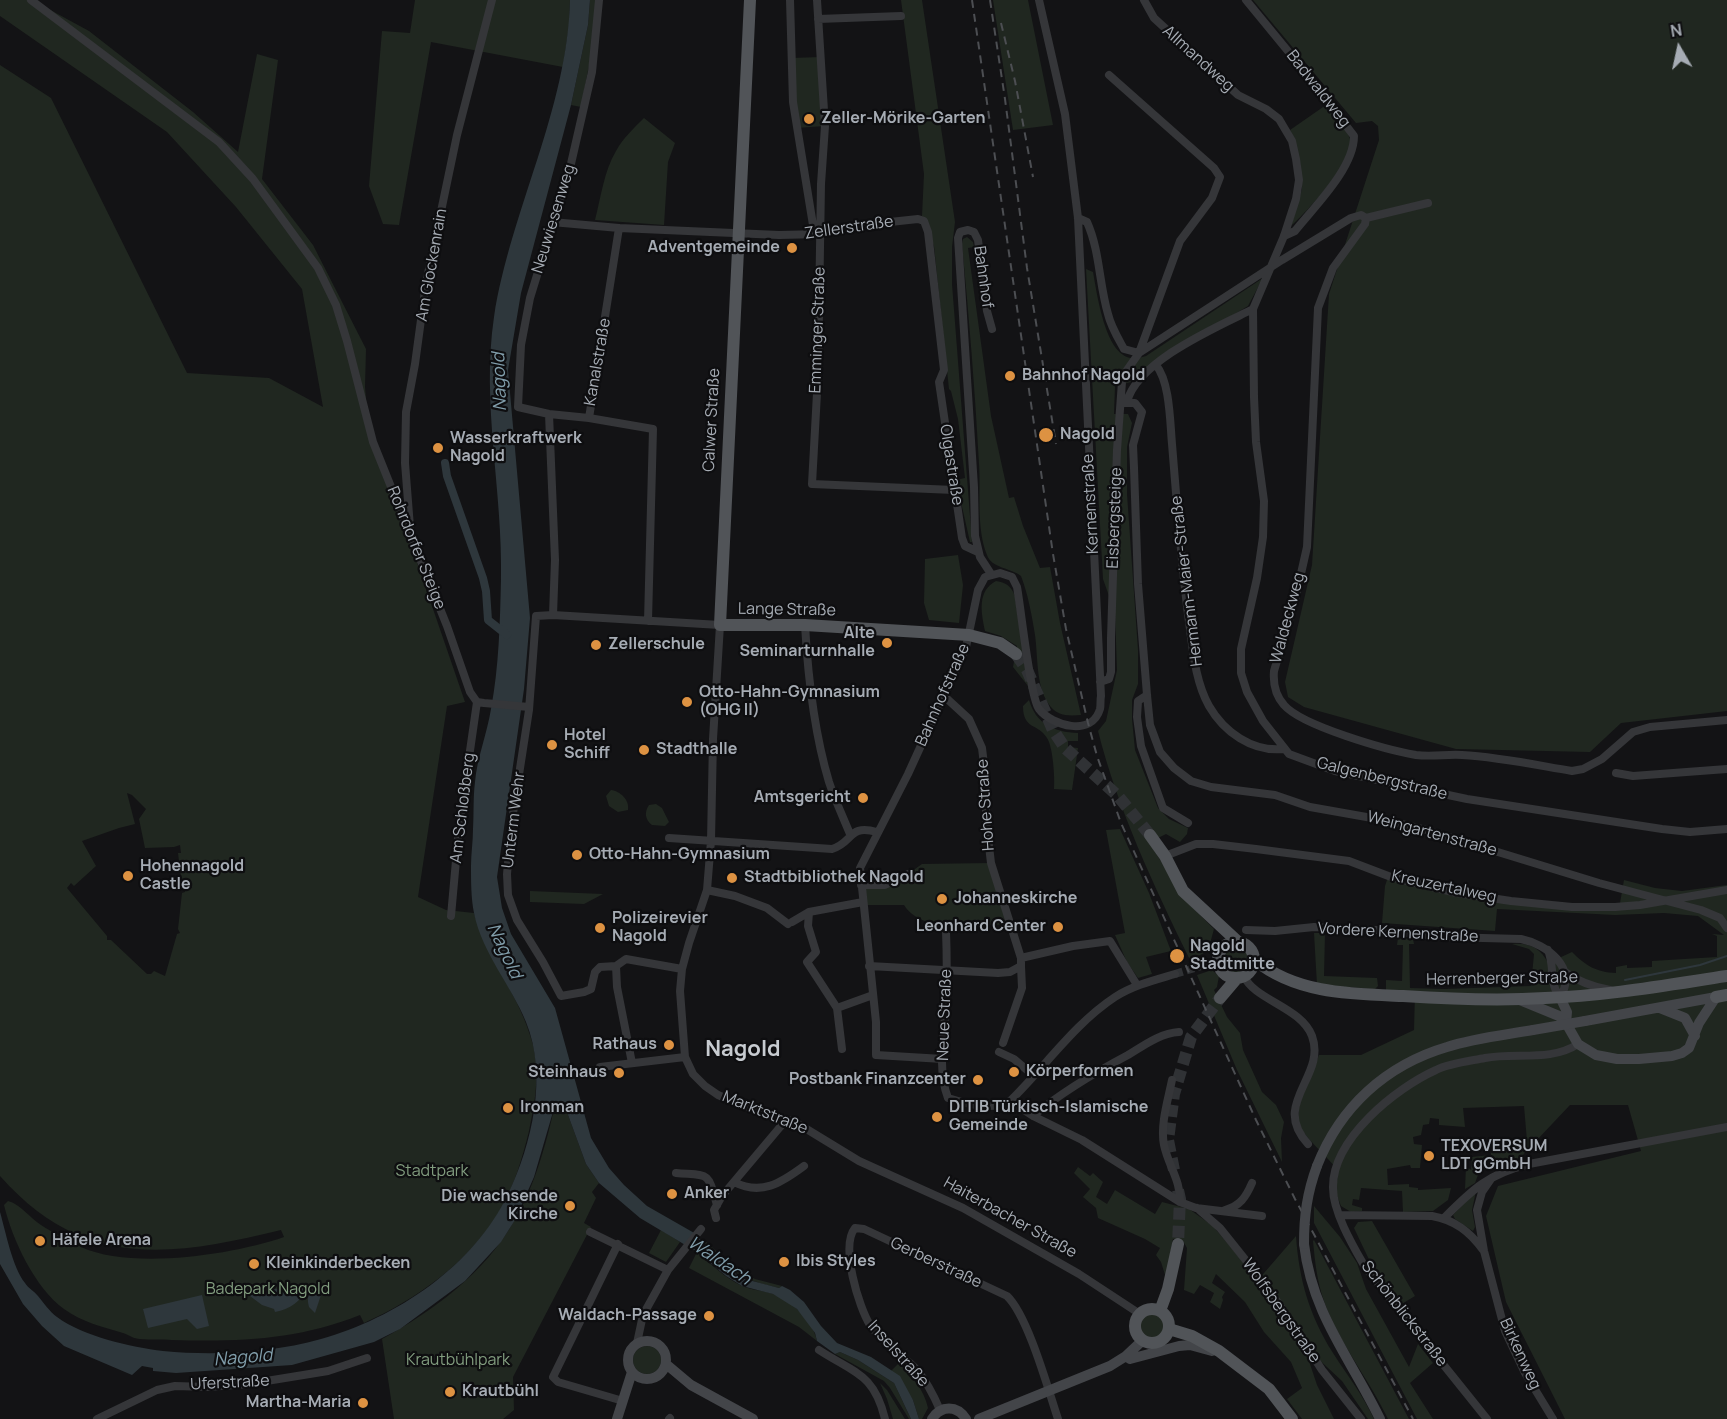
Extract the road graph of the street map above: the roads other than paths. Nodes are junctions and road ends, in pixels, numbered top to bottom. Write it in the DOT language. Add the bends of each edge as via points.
graph roads {
  1 [pos="31,0"];
  2 [pos="492,0"];
  3 [pos="599,0"];
  4 [pos="750,0"];
  5 [pos="790,0"];
  6 [pos="817,0"];
  7 [pos="1039,0"];
  8 [pos="1144,0"];
  9 [pos="1246,0"];
  10 [pos="901,16"];
  11 [pos="818,19"];
  12 [pos="1109,75"];
  13 [pos="1428,203"];
  14 [pos="1078,218"];
  15 [pos="1366,218"];
  16 [pos="552,222"];
  17 [pos="619,228"];
  18 [pos="740,232"];
  19 [pos="821,234"];
  20 [pos="1284,236"];
  21 [pos="1270,269"];
  22 [pos="1253,309"];
  23 [pos="992,329"];
  24 [pos="1139,353"];
  25 [pos="1156,365"];
  26 [pos="944,370"];
  27 [pos="1124,402"];
  28 [pos="549,414"];
  29 [pos="589,418"];
  30 [pos="954,490"];
  31 [pos="410,534"];
  32 [pos="978,552"];
  33 [pos="991,574"];
  34 [pos="552,615"];
  35 [pos="648,621"];
  36 [pos="805,625"];
  37 [pos="720,626"];
  38 [pos="969,635"];
  39 [pos="1016,654"];
  40 [pos="1100,682"];
  41 [pos="1147,695"];
  42 [pos="944,696"];
  43 [pos="481,702"];
  44 [pos="526,707"];
  45 [pos="1727,720"];
  46 [pos="1284,749"];
  47 [pos="1727,769"];
  48 [pos="1616,773"];
  49 [pos="1188,823"];
  50 [pos="1727,829"];
  51 [pos="877,832"];
  52 [pos="850,834"];
  53 [pos="1150,835"];
  54 [pos="669,838"];
  55 [pos="711,841"];
  56 [pos="1165,856"];
  57 [pos="908,874"];
  58 [pos="861,885"];
  59 [pos="707,890"];
  60 [pos="1727,890"];
  61 [pos="1666,900"];
  62 [pos="862,902"];
  63 [pos="809,912"];
  64 [pos="451,916"];
  65 [pos="1215,922"];
  66 [pos="1727,928"];
  67 [pos="1246,930"];
  68 [pos="946,931"];
  69 [pos="1237,941"];
  70 [pos="1224,946"];
  71 [pos="1548,950"];
  72 [pos="1255,960"];
  73 [pos="1021,962"];
  74 [pos="616,966"];
  75 [pos="869,966"];
  76 [pos="1221,966"];
  77 [pos="1198,967"];
  78 [pos="682,969"];
  79 [pos="947,970"];
  80 [pos="1565,972"];
  81 [pos="1175,974"];
  82 [pos="1243,976"];
  83 [pos="1727,976"];
  84 [pos="1279,977"];
  85 [pos="1137,985"];
  86 [pos="1616,991"];
  87 [pos="873,995"];
  88 [pos="1722,996"];
  89 [pos="1560,997"];
  90 [pos="1516,999"];
  91 [pos="837,1008"];
  92 [pos="1657,1008"];
  93 [pos="1563,1020"];
  94 [pos="1179,1032"];
  95 [pos="1695,1036"];
  96 [pos="1003,1043"];
  97 [pos="1578,1044"];
  98 [pos="842,1049"];
  99 [pos="999,1052"];
  100 [pos="685,1058"];
  101 [pos="943,1059"];
  102 [pos="632,1063"];
  103 [pos="600,1067"];
  104 [pos="1034,1076"];
  105 [pos="1172,1080"];
  106 [pos="1010,1101"];
  107 [pos="1033,1116"];
  108 [pos="786,1120"];
  109 [pos="1727,1127"];
  110 [pos="1308,1144"];
  111 [pos="860,1161"];
  112 [pos="804,1167"];
  113 [pos="676,1173"];
  114 [pos="1491,1179"];
  115 [pos="734,1182"];
  116 [pos="1252,1183"];
  117 [pos="1180,1202"];
  118 [pos="717,1205"];
  119 [pos="1196,1208"];
  120 [pos="1222,1211"];
  121 [pos="1340,1215"];
  122 [pos="1262,1216"];
  123 [pos="716,1218"];
  124 [pos="1444,1218"];
  125 [pos="855,1228"];
  126 [pos="591,1232"];
  127 [pos="699,1232"];
  128 [pos="618,1244"];
  129 [pos="1178,1244"];
  130 [pos="1484,1251"];
  131 [pos="668,1270"];
  132 [pos="1160,1311"];
  133 [pos="1140,1314"];
  134 [pos="1169,1329"];
  135 [pos="1143,1340"];
  136 [pos="642,1342"];
  137 [pos="819,1350"];
  138 [pos="1219,1351"];
  139 [pos="1126,1356"];
  140 [pos="367,1358"];
  141 [pos="666,1364"];
  142 [pos="637,1375"];
  143 [pos="659,1375"];
  144 [pos="691,1385"];
  145 [pos="1048,1390"];
  146 [pos="623,1401"];
  147 [pos="940,1410"];
  148 [pos="97,1419"];
  149 [pos="617,1419"];
  150 [pos="753,1419"];
  151 [pos="885,1419"];
  152 [pos="932,1419"];
  153 [pos="966,1419"];
  154 [pos="979,1419"];
  155 [pos="1058,1419"];
  156 [pos="1292,1419"];
  157 [pos="1361,1419"];
  158 [pos="1380,1419"];
  159 [pos="1487,1419"];
  160 [pos="1553,1419"];
  1 -- 31 [label="street, Rohrdorfer Steige" via="219,142 253,179 318,268 336,305 373,442"];
  2 -- 31 [label="street, Am Glockenrain" via="454,146 426,283 406,412"];
  3 -- 16 [label="street, Neuwiesenweg" via="592,72 570,168"];
  4 -- 18 [label="main road, Calwer Straße"];
  5 -- 19 [label="street, Emminger Straße" via="796,128 813,225"];
  6 -- 11 [label="street"];
  7 -- 14 [label="street, Kernenstraße" via="1065,114"];
  8 -- 20 [label="street, Allmandweg" via="1154,18 1238,95 1280,120 1292,141 1299,180"];
  9 -- 20 [label="street, Badwaldweg" via="1354,136 1354,147 1344,169 1295,231"];
  10 -- 11 [label="street"];
  11 -- 19 [label="street" via="825,126"];
  12 -- 24 [label="street" via="1220,177 1212,198 1177,247"];
  13 -- 15 [label="street, Eisbergsteige"];
  14 -- 24 [label="street, Kernenstraße" via="1087,222 1093,235 1115,333 1124,349"];
  14 -- 40 [label="street, Kernenstraße"];
  15 -- 21 [label="street, Eisbergsteige" via="1351,218"];
  15 -- 45 [label="street, Waldeckweg" via="1333,268 1318,308 1307,547 1273,682 1283,704 1309,722 1417,755 1462,755 1572,771 1602,759 1633,732 1650,726"];
  16 -- 17 [label="street, Zellerstraße"];
  16 -- 28 [label="street, Neuwiesenweg" via="530,298 518,384 518,407"];
  17 -- 18 [label="street, Zellerstraße"];
  17 -- 29 [label="street, Kanalstraße"];
  18 -- 19 [label="street, Zellerstraße"];
  18 -- 37 [label="main road, Calwer Straße"];
  19 -- 26 [label="street, Zellerstraße" via="884,222 918,219 926,223"];
  19 -- 30 [label="street, Emminger Straße" via="812,484"];
  20 -- 21 [label="street, Allmandweg"];
  21 -- 22 [label="street, Galgenbergstraße"];
  21 -- 24 [label="street, Eisbergsteige"];
  22 -- 25 [label="street, Eisbergsteige" via="1183,344"];
  22 -- 46 [label="street, Galgenbergstraße" via="1263,537 1240,673 1255,708"];
  23 -- 32 [label="street, Bahnhof" via="978,240 974,232 960,232"];
  24 -- 27 [label="street, Eisbergsteige" via="1122,382"];
  25 -- 27 [label="street, Eisbergsteige" via="1137,381"];
  25 -- 46 [label="street, Hermann-Maier-Straße" via="1164,380 1170,423 1183,576 1200,686 1222,725 1244,742"];
  26 -- 30 [label="street, Olgastraße" via="939,382"];
  27 -- 40 [label="street, Eisbergsteige" via="1117,450 1112,672 1109,679"];
  27 -- 41 [label="street, Weingartenstraße" via="1135,403 1142,412 1134,445 1134,468"];
  28 -- 29 [label="street, Neuwiesenweg"];
  28 -- 34 [label="street" via="555,560"];
  29 -- 35 [label="street, Kanalstraße" via="653,429"];
  30 -- 32 [label="street, Olgastraße" via="965,546"];
  31 -- 43 [label="street, Rohrdorfer Steige" via="470,692"];
  32 -- 33 [label="street"];
  33 -- 38 [label="street, Bahnhofstraße" via="978,590"];
  33 -- 40 [label="street, Eisbergsteige" via="1012,577 1017,587 1037,708 1063,726 1088,723 1100,710"];
  34 -- 35 [label="street, Lange Straße"];
  34 -- 44 [label="street, Unterm Wehr" via="536,616"];
  35 -- 37 [label="street, Lange Straße"];
  36 -- 37 [label="main road, Lange Straße"];
  36 -- 38 [label="main road, Lange Straße"];
  36 -- 52 [label="street" via="817,731 830,782"];
  37 -- 55 [label="street, Calwer Straße"];
  38 -- 39 [label="main road, Lange Straße" via="1000,643"];
  38 -- 42 [label="street, Bahnhofstraße"];
  41 -- 49 [label="street, Weingartenstraße" via="1138,701 1141,746 1163,808"];
  41 -- 61 [label="street, Weingartenstraße" via="1150,725 1160,752 1191,780 1426,830"];
  42 -- 51 [label="street, Bahnhofstraße"];
  42 -- 73 [label="street, Hohe Straße" via="969,719 982,748 991,863"];
  43 -- 44 [label="street"];
  43 -- 64 [label="street, Am Schloßberg" via="459,827"];
  44 -- 74 [label="street, Unterm Wehr" via="507,874 508,895 517,921 561,996 591,989 600,967"];
  46 -- 50 [label="street, Galgenbergstraße" via="1335,771 1467,799 1671,830"];
  47 -- 48 [label="street" via="1633,776"];
  51 -- 52 [label="street" via="861,830"];
  51 -- 58 [label="street, Bahnhofstraße" via="860,868"];
  52 -- 55 [label="street" via="840,847 832,849"];
  53 -- 56 [label="main road"];
  54 -- 55 [label="street"];
  55 -- 59 [label="street"];
  56 -- 61 [label="street, Kreuzertalweg" via="1196,844 1212,844 1348,861 1412,883 1510,901 1615,908"];
  56 -- 65 [label="main road" via="1183,891"];
  57 -- 58 [label="street" via="885,885"];
  58 -- 62 [label="street, Bahnhofstraße"];
  59 -- 63 [label="street" via="767,908 790,923"];
  59 -- 78 [label="street"];
  60 -- 61 [label="street, Kreuzertalweg"];
  61 -- 66 [label="street, Weingartenstraße" via="1720,918"];
  62 -- 63 [label="street"];
  62 -- 75 [label="street, Bahnhofstraße"];
  63 -- 91 [label="street" via="808,926 816,952 807,962"];
  65 -- 69 [label="main road"];
  65 -- 70 [label="main road"];
  67 -- 71 [label="street, Vordere Kernenstraße" via="1314,927 1521,939"];
  68 -- 79 [label="street, Neue Straße"];
  69 -- 70 [label="main road"];
  69 -- 72 [label="main road" via="1248,945"];
  70 -- 76 [label="main road"];
  71 -- 80 [label="street"];
  71 -- 89 [label="street" via="1553,960 1553,986"];
  72 -- 82 [label="main road"];
  72 -- 84 [label="main road, Herrenberger Straße"];
  73 -- 79 [label="street" via="1010,972"];
  73 -- 85 [label="street" via="1073,946 1110,941"];
  73 -- 96 [label="street" via="1022,988"];
  74 -- 78 [label="street" via="626,959"];
  74 -- 102 [label="street"];
  75 -- 79 [label="street"];
  75 -- 87 [label="street, Bahnhofstraße"];
  76 -- 77 [label="street"];
  76 -- 82 [label="main road" via="1232,977"];
  76 -- 82 [label="main road" via="1220,998"];
  78 -- 100 [label="street" via="680,1010"];
  79 -- 101 [label="street, Neue Straße"];
  80 -- 86 [label="street" via="1575,980"];
  80 -- 89 [label="street" via="1566,983"];
  81 -- 85 [label="street"];
  82 -- 84 [label="main road, Herrenberger Straße"];
  82 -- 110 [label="street" via="1247,984 1308,1027 1313,1039 1310,1072 1294,1122"];
  83 -- 86 [label="main road, Herrenberger Straße"];
  84 -- 90 [label="main road, Herrenberger Straße" via="1333,991"];
  85 -- 104 [label="street" via="1083,1023"];
  86 -- 89 [label="main road, Herrenberger Straße"];
  87 -- 91 [label="street"];
  87 -- 101 [label="street, Bahnhofstraße" via="876,1055"];
  88 -- 92 [label="main road"];
  88 -- 95 [label="main road" via="1699,1023"];
  89 -- 90 [label="main road, Herrenberger Straße"];
  89 -- 93 [label="main road" via="1567,1012"];
  90 -- 93 [label="main road"];
  91 -- 98 [label="street"];
  92 -- 95 [label="main road" via="1685,1018"];
  92 -- 158 [label="main road, bridge" via="1449,1046 1422,1055 1368,1090 1332,1133 1308,1190 1306,1262 1317,1302"];
  93 -- 97 [label="main road"];
  94 -- 107 [label="street" via="1160,1037 1085,1079"];
  95 -- 97 [label="main road" via="1682,1053 1639,1059 1596,1055"];
  97 -- 121 [label="street, Schönblickstraße" via="1567,1051 1487,1057 1437,1069 1398,1091 1369,1116 1337,1163 1333,1190"];
  99 -- 104 [label="street"];
  100 -- 102 [label="street"];
  100 -- 108 [label="street, Marktstraße" via="693,1074 718,1095"];
  101 -- 106 [label="street, Neue Straße" via="948,1098 995,1107"];
  102 -- 103 [label="street"];
  104 -- 106 [label="street"];
  105 -- 117 [label="street" via="1163,1141"];
  106 -- 107 [label="street, Wolfsbergstraße"];
  107 -- 117 [label="street, Wolfsbergstraße" via="1082,1140"];
  108 -- 111 [label="street, Marktstraße"];
  108 -- 115 [label="street"];
  109 -- 114 [label="street" via="1529,1164 1504,1170"];
  111 -- 133 [label="street, Haiterbacher Straße" via="963,1208"];
  112 -- 115 [label="street" via="787,1179 758,1190"];
  113 -- 118 [label="street" via="705,1176 710,1180"];
  114 -- 124 [label="street" via="1473,1188"];
  114 -- 130 [label="street, Birkenweg" via="1477,1210"];
  115 -- 118 [label="street"];
  116 -- 120 [label="street" via="1241,1203"];
  117 -- 119 [label="street, Wolfsbergstraße"];
  118 -- 123 [label="street"];
  119 -- 120 [label="street, Wolfsbergstraße"];
  119 -- 157 [label="street, Wolfsbergstraße" via="1220,1227 1256,1273 1322,1370"];
  120 -- 122 [label="street, Wolfsbergstraße"];
  121 -- 124 [label="street"];
  121 -- 159 [label="street, Schönblickstraße" via="1365,1267"];
  124 -- 130 [label="street" via="1463,1228"];
  125 -- 145 [label="street, Gerberstraße" via="1007,1296 1015,1304"];
  125 -- 147 [label="street, Inselstraße" via="851,1232 849,1261 862,1312 872,1328 918,1371"];
  126 -- 128 [label="street"];
  127 -- 131 [label="street"];
  128 -- 131 [label="street"];
  128 -- 146 [label="street" via="553,1377 558,1382"];
  129 -- 132 [label="main road"];
  130 -- 160 [label="street, Birkenweg" via="1505,1331"];
  131 -- 136 [label="street" via="643,1315"];
  132 -- 133 [label="main road" via="1152,1309"];
  132 -- 134 [label="main road" via="1168,1320"];
  133 -- 135 [label="main road" via="1135,1326"];
  134 -- 135 [label="main road" via="1164,1339 1157,1342"];
  134 -- 138 [label="main road"];
  135 -- 139 [label="main road"];
  136 -- 141 [label="main road" via="653,1342 663,1349"];
  136 -- 142 [label="main road" via="630,1350 628,1357 629,1367"];
  137 -- 151 [label="street" via="866,1377"];
  138 -- 139 [label="main road" via="1190,1345 1130,1359"];
  138 -- 156 [label="main road" via="1269,1389"];
  139 -- 145 [label="main road"];
  140 -- 148 [label="street, Uferstraße" via="328,1371 248,1384 157,1390"];
  141 -- 143 [label="main road"];
  141 -- 144 [label="main road"];
  142 -- 143 [label="main road" via="647,1379"];
  142 -- 146 [label="main road"];
  143 -- 144 [label="main road"];
  144 -- 150 [label="main road"];
  145 -- 154 [label="main road"];
  145 -- 155 [label="street"];
  146 -- 149 [label="main road"];
  147 -- 152 [label="main road"];
  147 -- 153 [label="main road" via="957,1410"];
}
